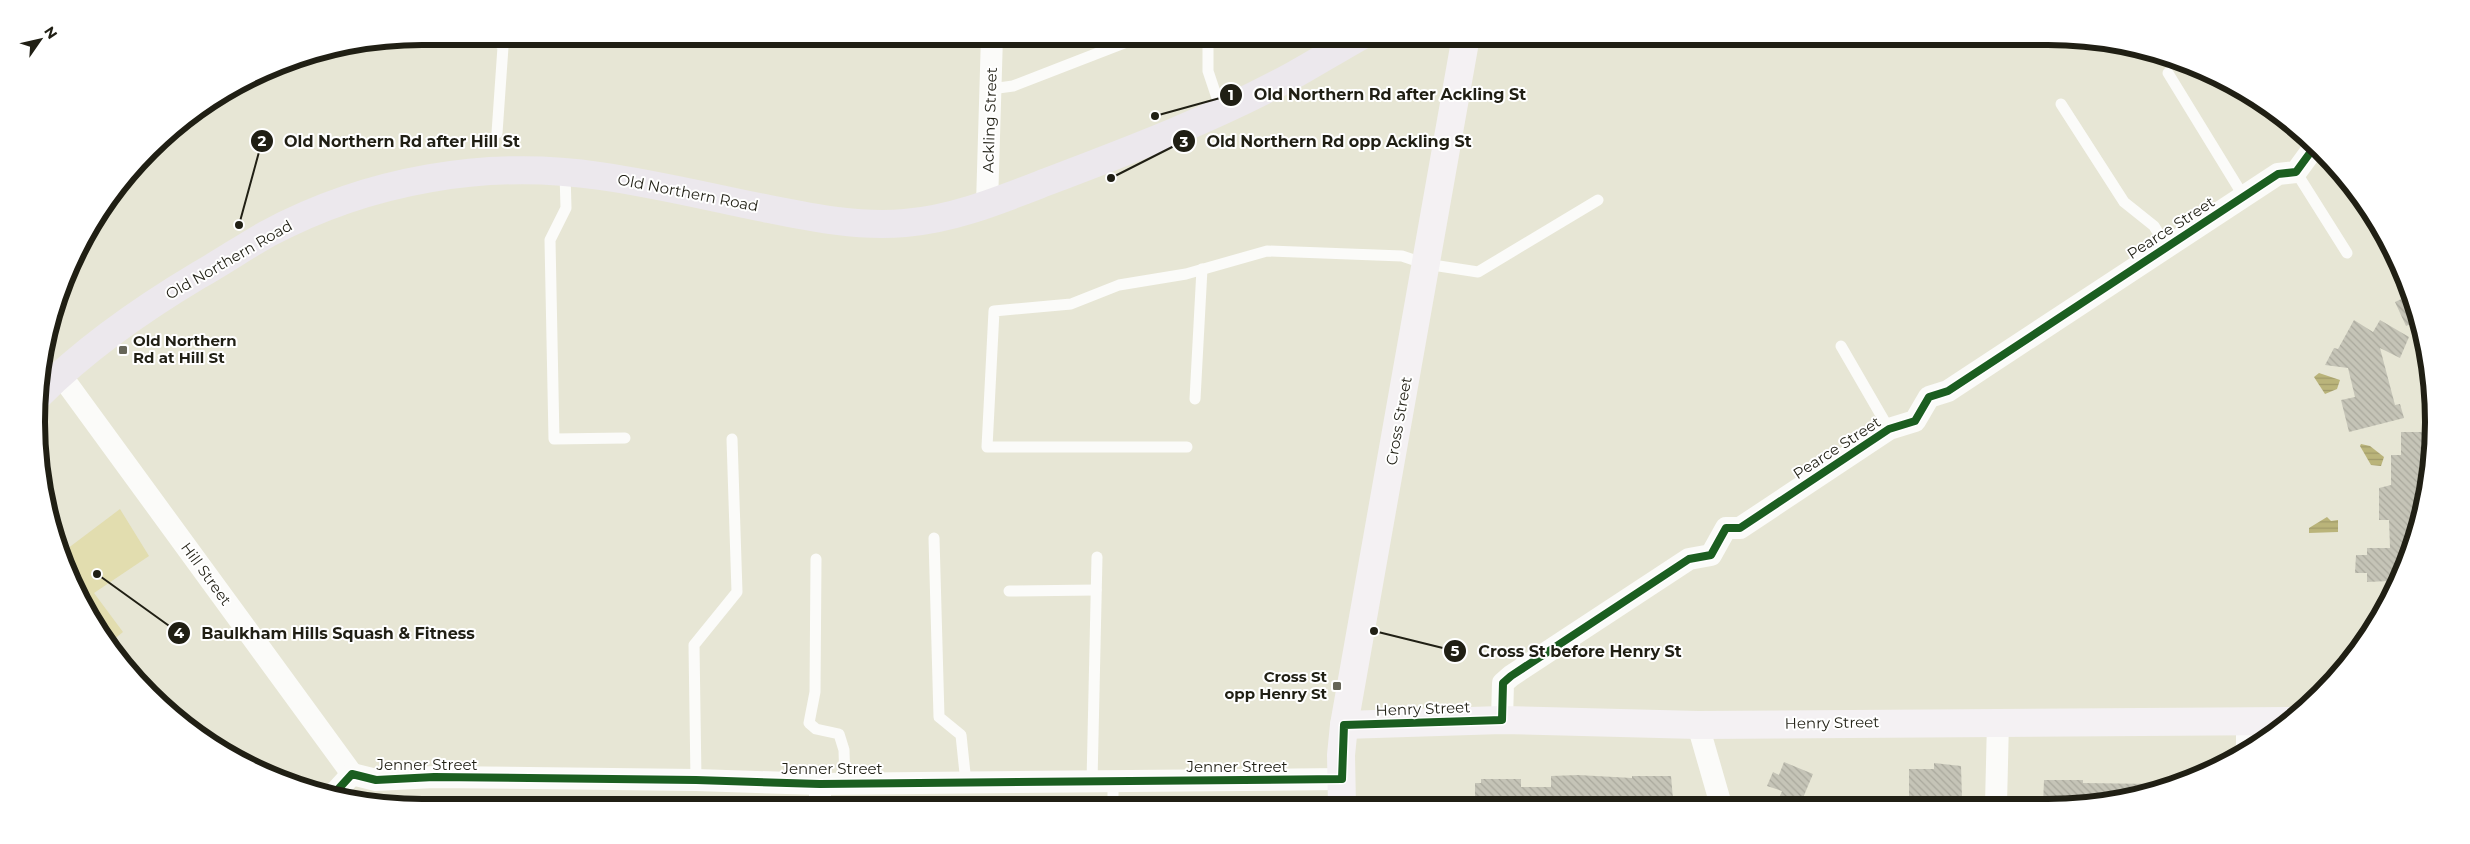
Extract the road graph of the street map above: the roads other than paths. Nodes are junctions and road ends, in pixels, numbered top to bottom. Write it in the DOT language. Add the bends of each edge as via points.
graph roads {
  1 [pos="501,45"];
  2 [pos="992,45"];
  3 [pos="1119,45"];
  4 [pos="1208,45"];
  5 [pos="1345,45"];
  6 [pos="1464,45"];
  7 [pos="2168,73"];
  8 [pos="991,89"];
  9 [pos="2061,104"];
  10 [pos="1221,110"];
  11 [pos="497,133"];
  12 [pos="2311,151"];
  13 [pos="2296,172"];
  14 [pos="565,173"];
  15 [pos="2244,197"];
  16 [pos="1598,200"];
  17 [pos="987,204"];
  18 [pos="2167,247"];
  19 [pos="2347,253"];
  20 [pos="1426,264"];
  21 [pos="1202,269"];
  22 [pos="1841,346"];
  23 [pos="60,374"];
  24 [pos="47,387"];
  25 [pos="1194,399"];
  26 [pos="1889,429"];
  27 [pos="625,438"];
  28 [pos="732,439"];
  29 [pos="1188,447"];
  30 [pos="934,538"];
  31 [pos="1097,557"];
  32 [pos="816,558"];
  33 [pos="1096,590"];
  34 [pos="1009,591"];
  35 [pos="1502,720"];
  36 [pos="2247,720"];
  37 [pos="1998,721"];
  38 [pos="2278,721"];
  39 [pos="1344,725"];
  40 [pos="1698,725"];
  41 [pos="2247,741"];
  42 [pos="352,774"];
  43 [pos="696,780"];
  44 [pos="1102,782"];
  45 [pos="966,783"];
  46 [pos="820,784"];
  47 [pos="845,784"];
  48 [pos="338,789"];
  49 [pos="1342,793"];
  50 [pos="820,799"];
  51 [pos="1110,799"];
  52 [pos="1719,799"];
  53 [pos="1996,799"];
  1 -- 11 [label="lane"];
  2 -- 8 [label="street, Ackling Street"];
  3 -- 8 [label="lane" via="1013,86"];
  4 -- 10 [label="lane" via="1208,71"];
  5 -- 10 [label="main road, Old Northern Road" via="1290,77"];
  6 -- 20 [label="street, Cross Street"];
  7 -- 15 [label="lane"];
  8 -- 17 [label="street, Ackling Street"];
  9 -- 18 [label="lane" via="2124,202 2154,226"];
  10 -- 17 [label="main road, Old Northern Road" via="1112,157"];
  12 -- 13 [label="street"];
  13 -- 15 [label="street, Pearce Street" via="2278,174"];
  13 -- 19 [label="lane"];
  14 -- 17 [label="main road, Old Northern Road" via="599,176 818,219 870,224 906,223 947,216"];
  14 -- 23 [label="main road, Old Northern Road" via="484,172 427,178 376,189 318,210 267,234 184,284 113,332"];
  14 -- 27 [label="lane" via="566,208 550,240 554,439"];
  15 -- 18 [label="street, Pearce Street"];
  16 -- 20 [label="lane" via="1478,272"];
  18 -- 26 [label="street, Pearce Street" via="1948,390 1929,397 1916,421"];
  20 -- 21 [label="lane" via="1402,256 1267,251"];
  20 -- 39 [label="street, Cross Street"];
  21 -- 25 [label="lane"];
  21 -- 29 [label="lane" via="1119,286 1070,304 994,311 987,447"];
  22 -- 26 [label="lane"];
  23 -- 24 [label="main road, Old Northern Road"];
  23 -- 42 [label="street, Hill Street"];
  26 -- 35 [label="street, Pearce Street" via="1740,528 1726,528 1711,555 1689,559 1511,676 1503,684"];
  28 -- 43 [label="lane" via="737,592 694,645"];
  30 -- 45 [label="lane" via="938,717 961,734"];
  31 -- 33 [label="lane"];
  32 -- 47 [label="lane" via="815,692 809,723 816,729 839,734 844,750"];
  33 -- 34 [label="lane"];
  33 -- 44 [label="lane"];
  35 -- 39 [label="street, Henry Street"];
  35 -- 40 [label="street, Henry Street"];
  36 -- 37 [label="street, Henry Street"];
  36 -- 38 [label="street, Henry Street"];
  36 -- 41 [label="street"];
  37 -- 40 [label="street, Henry Street"];
  37 -- 53 [label="street"];
  39 -- 49 [label="street, Cross Street"];
  40 -- 52 [label="street"];
  42 -- 43 [label="street, Jenner Street" via="376,780 434,777"];
  42 -- 48 [label="street"];
  43 -- 46 [label="street, Jenner Street"];
  44 -- 45 [label="street, Jenner Street"];
  44 -- 49 [label="street, Jenner Street"];
  44 -- 51 [label="lane"];
  45 -- 47 [label="street, Jenner Street"];
  46 -- 47 [label="street, Jenner Street"];
  46 -- 50 [label="street"];
}
